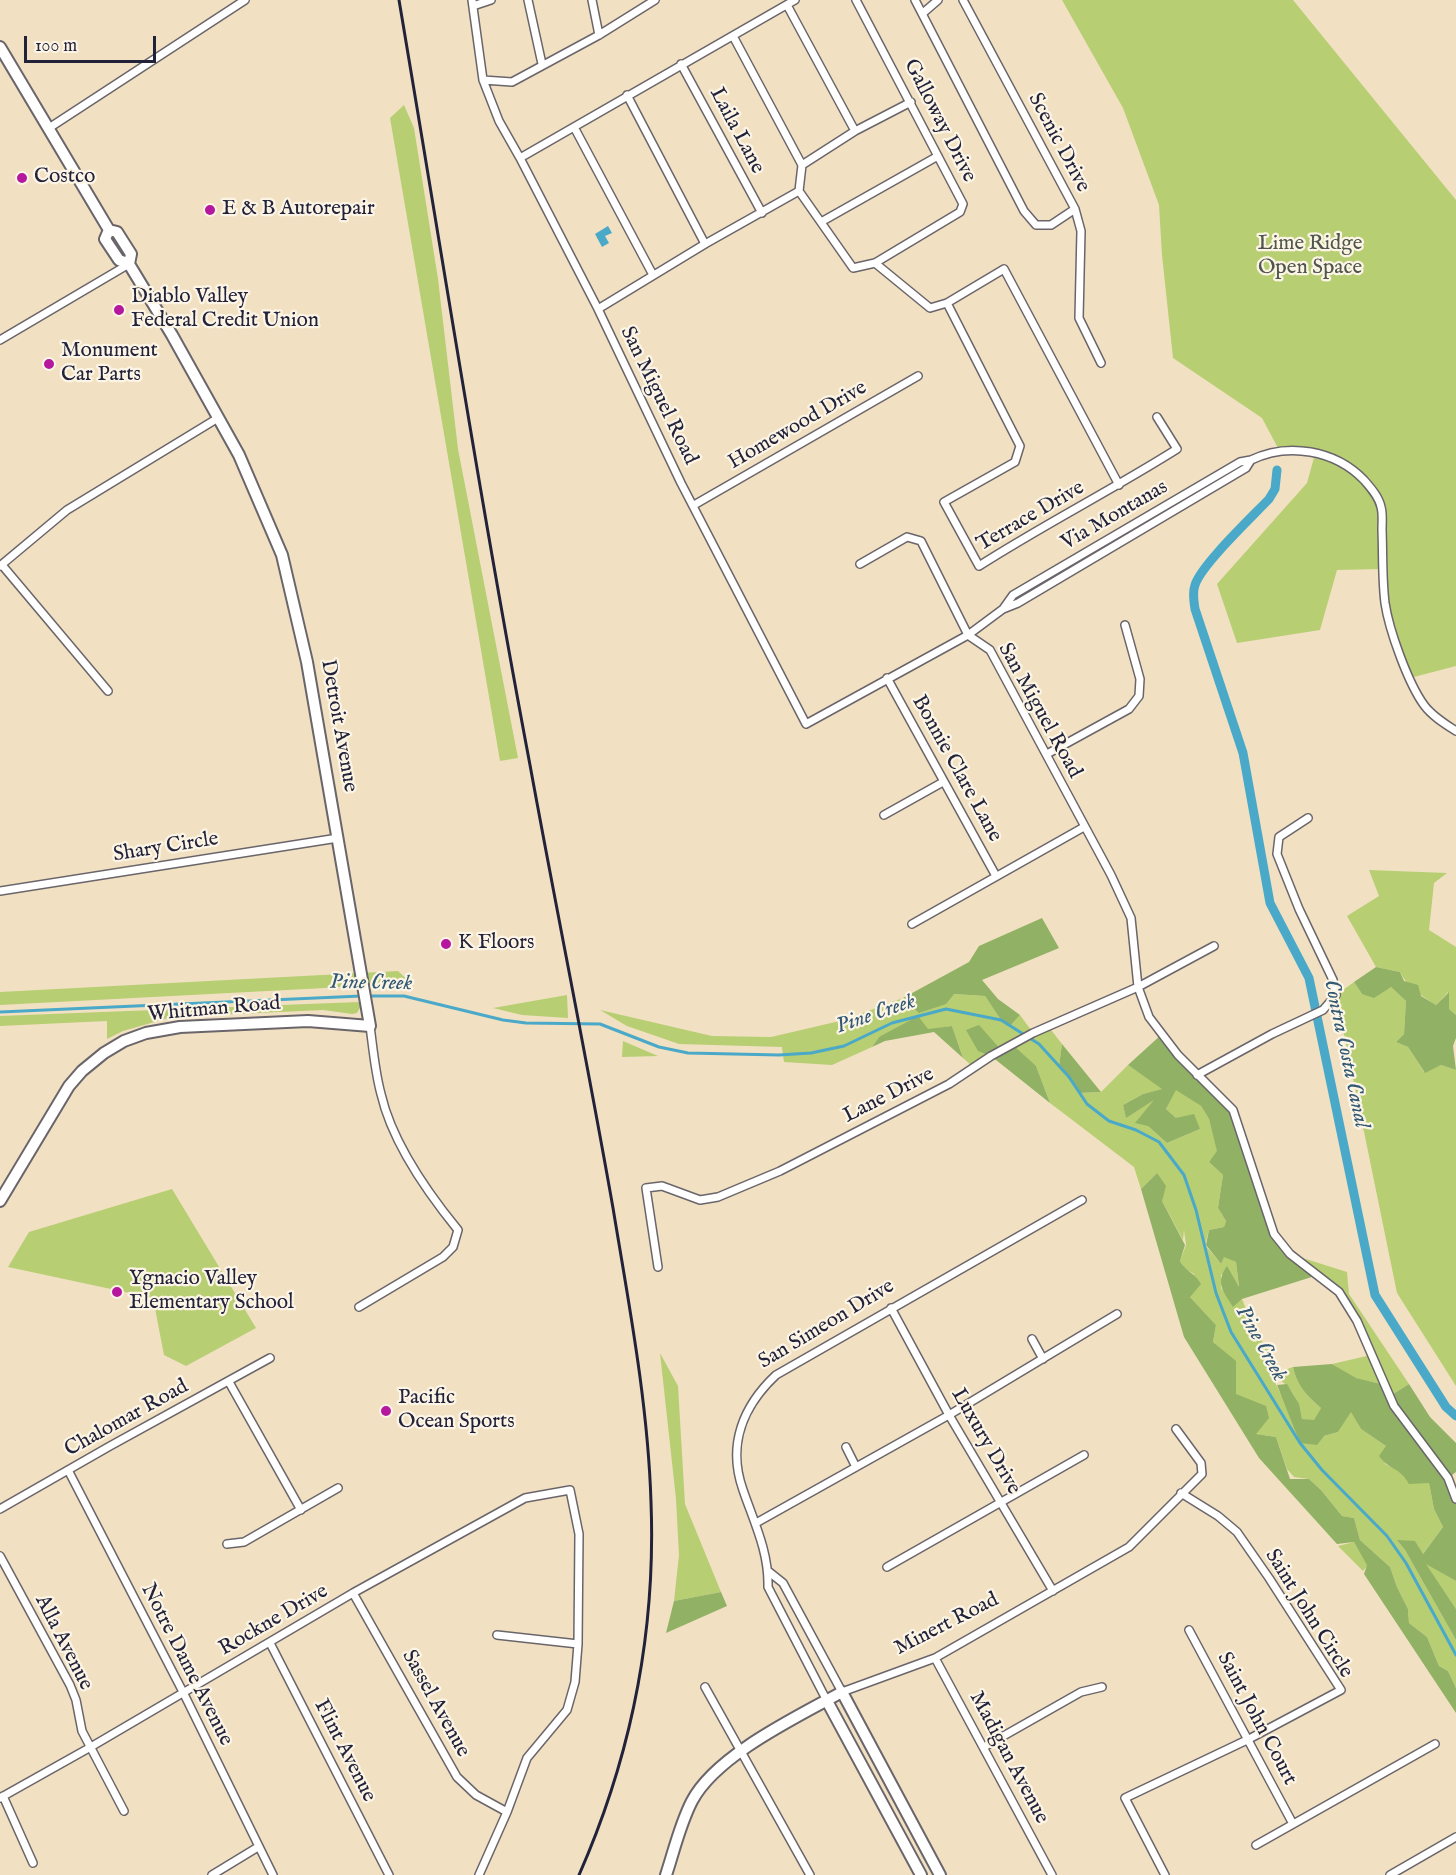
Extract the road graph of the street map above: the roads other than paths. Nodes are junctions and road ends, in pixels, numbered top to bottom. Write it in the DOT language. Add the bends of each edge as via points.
graph roads {
  1 [pos="245,0"];
  2 [pos="490,0"];
  3 [pos="528,0"];
  4 [pos="592,0"];
  5 [pos="655,0"];
  6 [pos="795,0"];
  7 [pos="856,0"];
  8 [pos="915,0"];
  9 [pos="938,0"];
  10 [pos="963,0"];
  11 [pos="472,3"];
  12 [pos="787,5"];
  13 [pos="923,13"];
  14 [pos="599,36"];
  15 [pos="734,36"];
  16 [pos="0,47"];
  17 [pos="542,64"];
  18 [pos="681,64"];
  19 [pos="483,80"];
  20 [pos="627,95"];
  21 [pos="911,102"];
  22 [pos="574,127"];
  23 [pos="49,128"];
  24 [pos="855,131"];
  25 [pos="938,156"];
  26 [pos="520,158"];
  27 [pos="802,165"];
  28 [pos="799,191"];
  29 [pos="1075,209"];
  30 [pos="762,213"];
  31 [pos="821,222"];
  32 [pos="705,244"];
  33 [pos="875,263"];
  34 [pos="129,264"];
  35 [pos="653,275"];
  36 [pos="947,303"];
  37 [pos="598,309"];
  38 [pos="0,340"];
  39 [pos="1101,363"];
  40 [pos="918,376"];
  41 [pos="1157,417"];
  42 [pos="218,418"];
  43 [pos="1119,485"];
  44 [pos="694,505"];
  45 [pos="860,564"];
  46 [pos="1,566"];
  47 [pos="1125,625"];
  48 [pos="968,634"];
  49 [pos="887,678"];
  50 [pos="108,691"];
  51 [pos="1456,731"];
  52 [pos="1047,754"];
  53 [pos="943,782"];
  54 [pos="884,815"];
  55 [pos="1308,818"];
  56 [pos="1084,827"];
  57 [pos="338,838"];
  58 [pos="996,876"];
  59 [pos="0,891"];
  60 [pos="912,924"];
  61 [pos="1214,946"];
  62 [pos="1138,987"];
  63 [pos="370,1026"];
  64 [pos="1197,1075"];
  65 [pos="1082,1200"];
  66 [pos="0,1201"];
  67 [pos="658,1267"];
  68 [pos="358,1307"];
  69 [pos="891,1308"];
  70 [pos="1117,1314"];
  71 [pos="1032,1339"];
  72 [pos="270,1358"];
  73 [pos="1043,1359"];
  74 [pos="229,1382"];
  75 [pos="949,1415"];
  76 [pos="1176,1428"];
  77 [pos="846,1448"];
  78 [pos="1084,1455"];
  79 [pos="856,1467"];
  80 [pos="68,1470"];
  81 [pos="338,1488"];
  82 [pos="1181,1493"];
  83 [pos="1456,1498"];
  84 [pos="1000,1501"];
  85 [pos="0,1509"];
  86 [pos="301,1510"];
  87 [pos="756,1523"];
  88 [pos="227,1544"];
  89 [pos="0,1556"];
  90 [pos="887,1567"];
  91 [pos="768,1571"];
  92 [pos="1053,1591"];
  93 [pos="353,1593"];
  94 [pos="1189,1630"];
  95 [pos="497,1635"];
  96 [pos="270,1643"];
  97 [pos="578,1644"];
  98 [pos="935,1658"];
  99 [pos="1102,1687"];
  100 [pos="705,1688"];
  101 [pos="183,1692"];
  102 [pos="842,1692"];
  103 [pos="827,1701"];
  104 [pos="1249,1738"];
  105 [pos="1435,1744"];
  106 [pos="984,1747"];
  107 [pos="89,1748"];
  108 [pos="740,1750"];
  109 [pos="1,1797"];
  110 [pos="124,1811"];
  111 [pos="507,1812"];
  112 [pos="1293,1824"];
  113 [pos="1456,1837"];
  114 [pos="1256,1845"];
  115 [pos="258,1847"];
  116 [pos="33,1863"];
  117 [pos="212,1875"];
  118 [pos="273,1875"];
  119 [pos="388,1875"];
  120 [pos="479,1875"];
  121 [pos="666,1875"];
  122 [pos="810,1875"];
  123 [pos="921,1875"];
  124 [pos="940,1875"];
  125 [pos="1052,1875"];
  126 [pos="1165,1875"];
  127 [pos="1390,1875"];
  1 -- 23 [label="street"];
  2 -- 11 [label="street"];
  3 -- 17 [label="street"];
  4 -- 14 [label="street"];
  5 -- 14 [label="street"];
  6 -- 12 [label="street"];
  7 -- 21 [label="street, Galloway Drive"];
  8 -- 13 [label="street, Scenic Drive"];
  9 -- 13 [label="street"];
  10 -- 29 [label="street, Scenic Drive"];
  11 -- 19 [label="street, San Miguel Road"];
  12 -- 15 [label="street"];
  12 -- 24 [label="street"];
  13 -- 29 [label="street, Scenic Drive" via="1024,211 1036,225 1051,225"];
  14 -- 17 [label="street"];
  15 -- 18 [label="street"];
  15 -- 27 [label="street"];
  16 -- 23 [label="street, Detroit Avenue"];
  17 -- 19 [label="street" via="512,82"];
  18 -- 20 [label="street"];
  18 -- 30 [label="street, Laila Lane"];
  19 -- 26 [label="street, San Miguel Road" via="499,121"];
  20 -- 22 [label="street"];
  20 -- 32 [label="street"];
  21 -- 24 [label="street"];
  21 -- 25 [label="street, Galloway Drive"];
  22 -- 26 [label="street"];
  22 -- 35 [label="street"];
  23 -- 34 [label="street, Detroit Avenue" via="109,230 105,239 119,260"];
  24 -- 27 [label="street"];
  25 -- 31 [label="street"];
  25 -- 33 [label="street, Galloway Drive" via="963,204 960,212"];
  26 -- 37 [label="street, San Miguel Road"];
  27 -- 28 [label="street"];
  28 -- 30 [label="street"];
  28 -- 31 [label="street"];
  29 -- 39 [label="street" via="1081,231 1079,318"];
  30 -- 32 [label="street"];
  31 -- 33 [label="street" via="853,268"];
  32 -- 35 [label="street"];
  33 -- 36 [label="street" via="930,308"];
  34 -- 38 [label="street"];
  34 -- 42 [label="street, Detroit Avenue"];
  35 -- 37 [label="street"];
  36 -- 43 [label="street" via="1004,269"];
  36 -- 43 [label="street, Terrace Drive" via="1020,446 1015,462 944,502 979,566"];
  37 -- 44 [label="street, San Miguel Road"];
  40 -- 44 [label="street, Homewood Drive"];
  41 -- 43 [label="street" via="1177,449"];
  42 -- 46 [label="street" via="67,510"];
  42 -- 57 [label="street, Detroit Avenue" via="239,455 282,555 307,662"];
  44 -- 49 [label="street, San Miguel Road" via="806,724"];
  45 -- 48 [label="street" via="907,537 921,540"];
  46 -- 50 [label="street"];
  47 -- 52 [label="street" via="1140,679 1139,696 1129,709"];
  48 -- 49 [label="street, San Miguel Road"];
  48 -- 51 [label="street, Via Montanas" via="1003,609 1246,468 1251,460 1279,450 1327,456 1347,465 1373,490 1381,506 1385,603 1392,632 1424,705"];
  48 -- 52 [label="street, San Miguel Road" via="990,650"];
  49 -- 53 [label="street, Bonnie Clare Lane"];
  52 -- 56 [label="street, San Miguel Road"];
  53 -- 54 [label="street"];
  53 -- 58 [label="street, Bonnie Clare Lane"];
  55 -- 64 [label="street" via="1278,837 1277,854 1333,980 1336,995 1311,1017"];
  56 -- 58 [label="street"];
  56 -- 62 [label="street, San Miguel Road" via="1131,918"];
  57 -- 59 [label="street, Shary Circle"];
  57 -- 63 [label="street, Detroit Avenue"];
  58 -- 60 [label="street"];
  61 -- 62 [label="street, Lane Drive"];
  62 -- 64 [label="street, San Miguel Road" via="1149,1017"];
  62 -- 67 [label="street, Lane Drive" via="1033,1033 938,1089 780,1171 718,1197 700,1200 662,1186 646,1188"];
  63 -- 66 [label="street, Whitman Road" via="308,1021 180,1027 124,1041 97,1059 69,1086"];
  63 -- 68 [label="street, Detroit Avenue" via="381,1095 401,1148 458,1230 453,1247 443,1257"];
  64 -- 83 [label="street, San Miguel Road" via="1233,1110 1274,1234 1290,1254 1339,1292 1357,1321 1394,1406 1448,1478"];
  65 -- 69 [label="street, San Simeon Drive"];
  69 -- 75 [label="street, Luxury Drive"];
  69 -- 87 [label="street, San Simeon Drive" via="776,1375 760,1390 739,1434 736,1463"];
  70 -- 73 [label="street"];
  71 -- 73 [label="street"];
  72 -- 74 [label="street, Chalomar Road"];
  73 -- 75 [label="street"];
  74 -- 80 [label="street, Chalomar Road"];
  74 -- 86 [label="street"];
  75 -- 79 [label="street"];
  75 -- 84 [label="street, Luxury Drive"];
  76 -- 82 [label="street, Minert Road" via="1201,1463 1202,1474"];
  77 -- 79 [label="street"];
  78 -- 84 [label="street"];
  79 -- 87 [label="street"];
  80 -- 85 [label="street, Chalomar Road"];
  80 -- 101 [label="street, Notre Dame Avenue"];
  81 -- 86 [label="street"];
  82 -- 92 [label="street, Minert Road" via="1129,1547"];
  82 -- 104 [label="street, Saint John Circle" via="1237,1532 1341,1690"];
  84 -- 90 [label="street"];
  84 -- 92 [label="street, Luxury Drive"];
  86 -- 88 [label="street" via="244,1542"];
  87 -- 91 [label="street, San Simeon Drive"];
  89 -- 107 [label="street, Alla Avenue" via="70,1685"];
  91 -- 102 [label="street, San Simeon Drive" via="783,1583"];
  91 -- 103 [label="street, San Simeon Drive" via="768,1587"];
  92 -- 98 [label="street, Minert Road"];
  93 -- 96 [label="street, Rockne Drive"];
  93 -- 97 [label="street, Rockne Drive" via="525,1498 570,1490 579,1534"];
  93 -- 111 [label="street, Sassel Avenue" via="457,1777 476,1795"];
  94 -- 104 [label="street, Saint John Court"];
  95 -- 97 [label="street"];
  96 -- 101 [label="street, Rockne Drive"];
  96 -- 119 [label="street, Flint Avenue"];
  97 -- 111 [label="street" via="575,1682 567,1710 527,1758"];
  98 -- 102 [label="street, Minert Road"];
  98 -- 106 [label="street, Madigan Avenue"];
  99 -- 106 [label="street" via="1081,1692"];
  100 -- 108 [label="street"];
  101 -- 107 [label="street, Rockne Drive"];
  101 -- 115 [label="street, Notre Dame Avenue"];
  102 -- 103 [label="street, Minert Road"];
  102 -- 124 [label="street, San Simeon Drive"];
  103 -- 108 [label="street, Minert Road"];
  103 -- 123 [label="street, San Simeon Drive"];
  104 -- 112 [label="street, Saint John Court"];
  104 -- 126 [label="street, Saint John Circle" via="1125,1798"];
  105 -- 112 [label="street"];
  106 -- 125 [label="street, Madigan Avenue"];
  107 -- 109 [label="street, Rockne Drive"];
  107 -- 110 [label="street, Alla Avenue"];
  108 -- 121 [label="street, Minert Road" via="713,1773 692,1800"];
  108 -- 122 [label="street"];
  109 -- 116 [label="street"];
  111 -- 120 [label="street"];
  112 -- 114 [label="street"];
  113 -- 127 [label="street"];
  115 -- 117 [label="street"];
  115 -- 118 [label="street, Notre Dame Avenue"];
}
